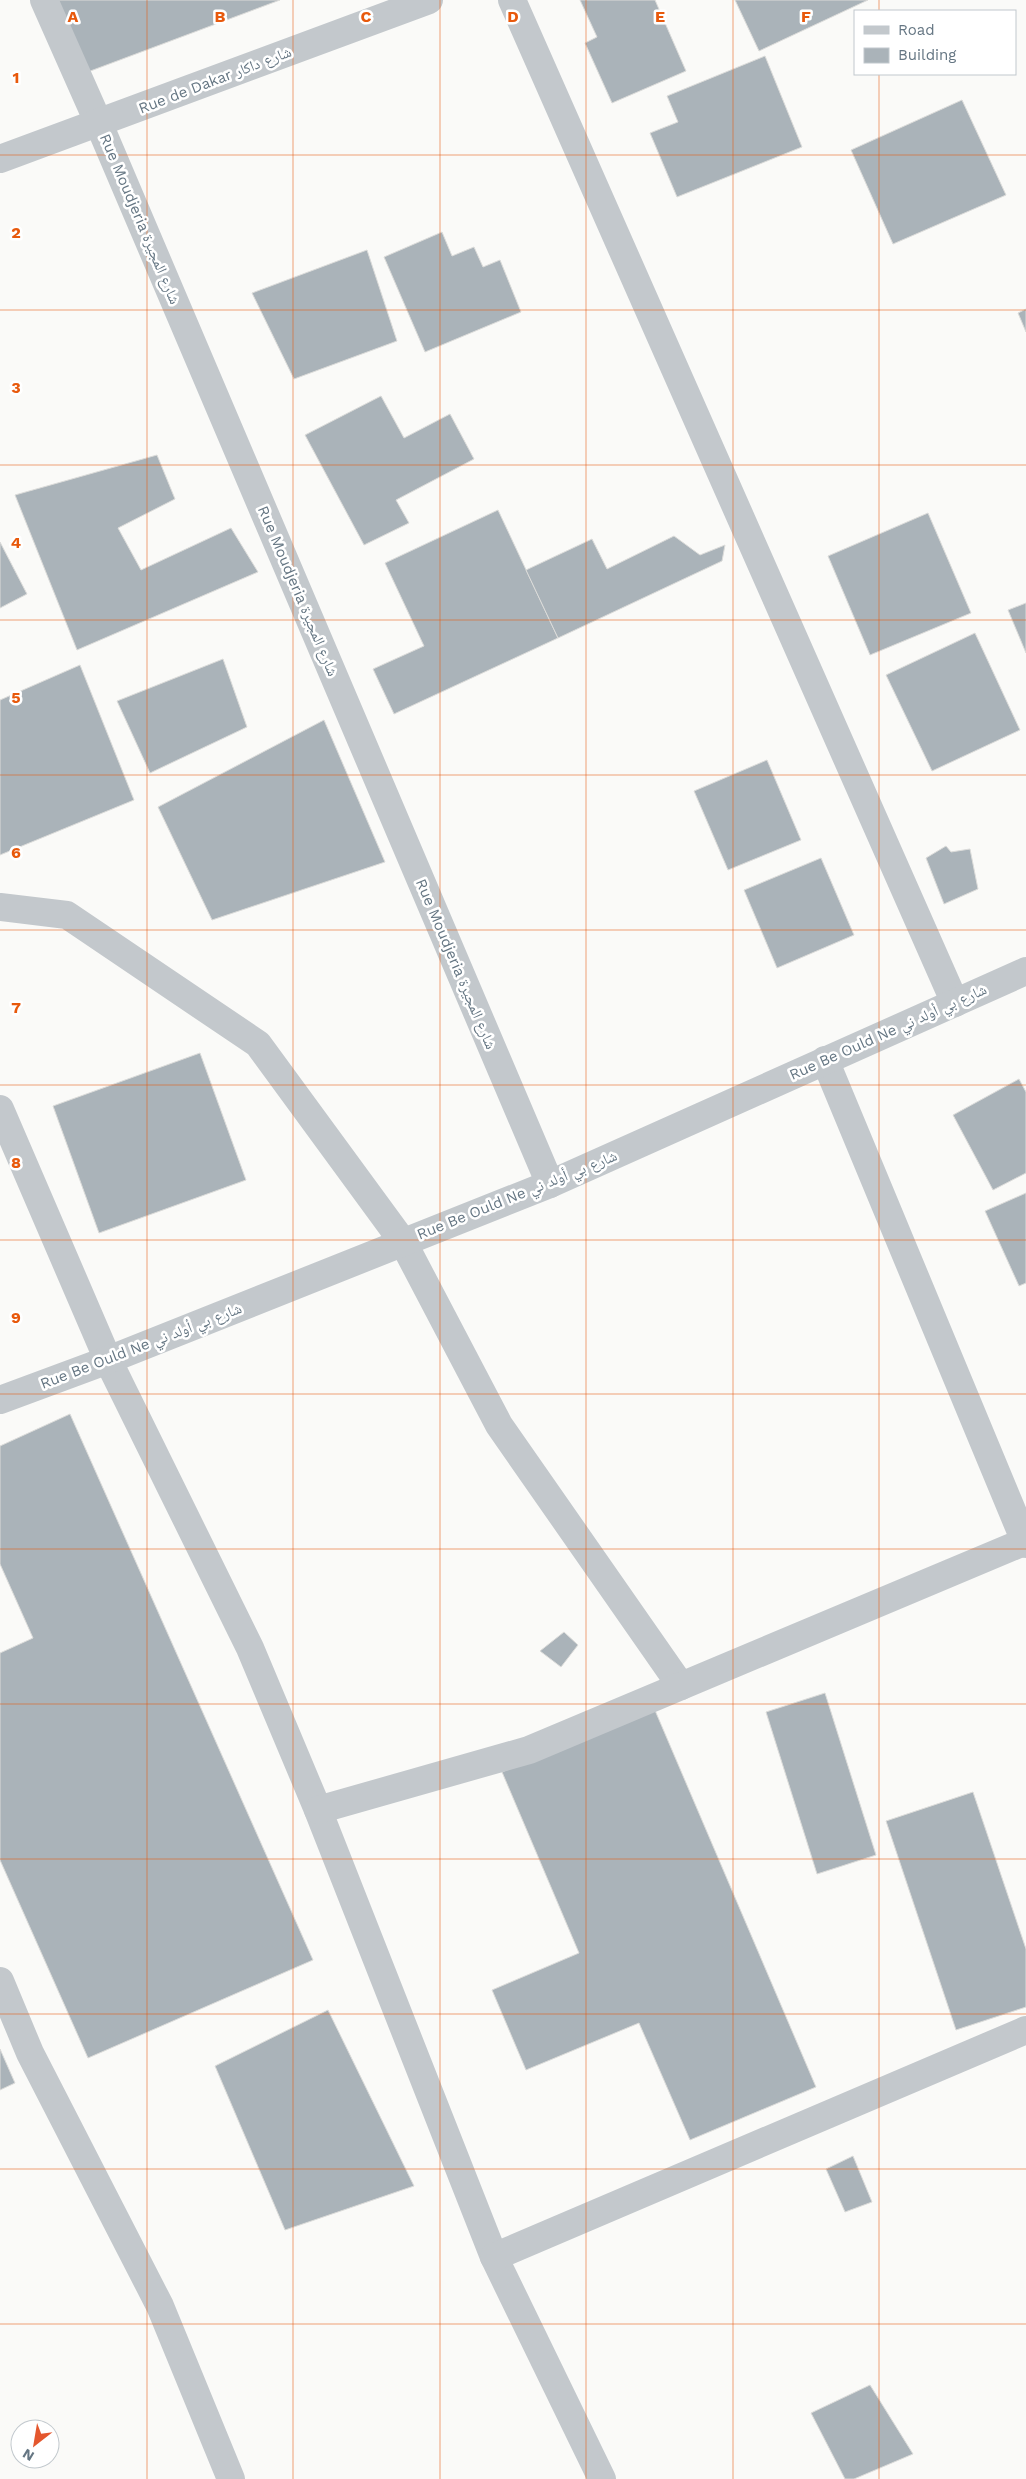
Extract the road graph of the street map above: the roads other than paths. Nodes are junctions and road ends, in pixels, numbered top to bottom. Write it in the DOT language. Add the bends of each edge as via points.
graph roads {
  1 [pos="44,0"];
  2 [pos="429,0"];
  3 [pos="512,0"];
  4 [pos="99,124"];
  5 [pos="0,160"];
  6 [pos="0,907"];
  7 [pos="1026,971"];
  8 [pos="955,1003"];
  9 [pos="825,1060"];
  10 [pos="0,1109"];
  11 [pos="550,1184"];
  12 [pos="403,1242"];
  13 [pos="108,1360"];
  14 [pos="0,1400"];
  15 [pos="1026,1542"];
  16 [pos="681,1686"];
  17 [pos="318,1810"];
  18 [pos="0,1981"];
  19 [pos="1026,2030"];
  20 [pos="494,2256"];
  21 [pos="232,2479"];
  22 [pos="602,2479"];
  1 -- 4 [label="street, Rue Moudjeria شارع المجيرة"];
  2 -- 4 [label="street, Rue de Dakar شارع داكار"];
  3 -- 8 [label="street"];
  4 -- 5 [label="street, Rue de Dakar شارع داكار"];
  4 -- 11 [label="street, Rue Moudjeria شارع المجيرة"];
  6 -- 12 [label="street" via="67,915 258,1044"];
  7 -- 8 [label="street, Rue Be Ould Ne شارع بي أولد ني"];
  8 -- 9 [label="street, Rue Be Ould Ne شارع بي أولد ني"];
  9 -- 11 [label="street, Rue Be Ould Ne شارع بي أولد ني"];
  9 -- 15 [label="street"];
  10 -- 13 [label="street"];
  11 -- 12 [label="street, Rue Be Ould Ne شارع بي أولد ني"];
  12 -- 13 [label="street, Rue Be Ould Ne شارع بي أولد ني"];
  12 -- 16 [label="street" via="498,1425"];
  13 -- 14 [label="street, Rue Be Ould Ne شارع بي أولد ني"];
  13 -- 17 [label="street" via="250,1648"];
  15 -- 16 [label="street"];
  16 -- 17 [label="street" via="529,1750"];
  17 -- 20 [label="street"];
  18 -- 21 [label="street" via="30,2053 160,2306"];
  19 -- 20 [label="street"];
  20 -- 22 [label="street"];
}
